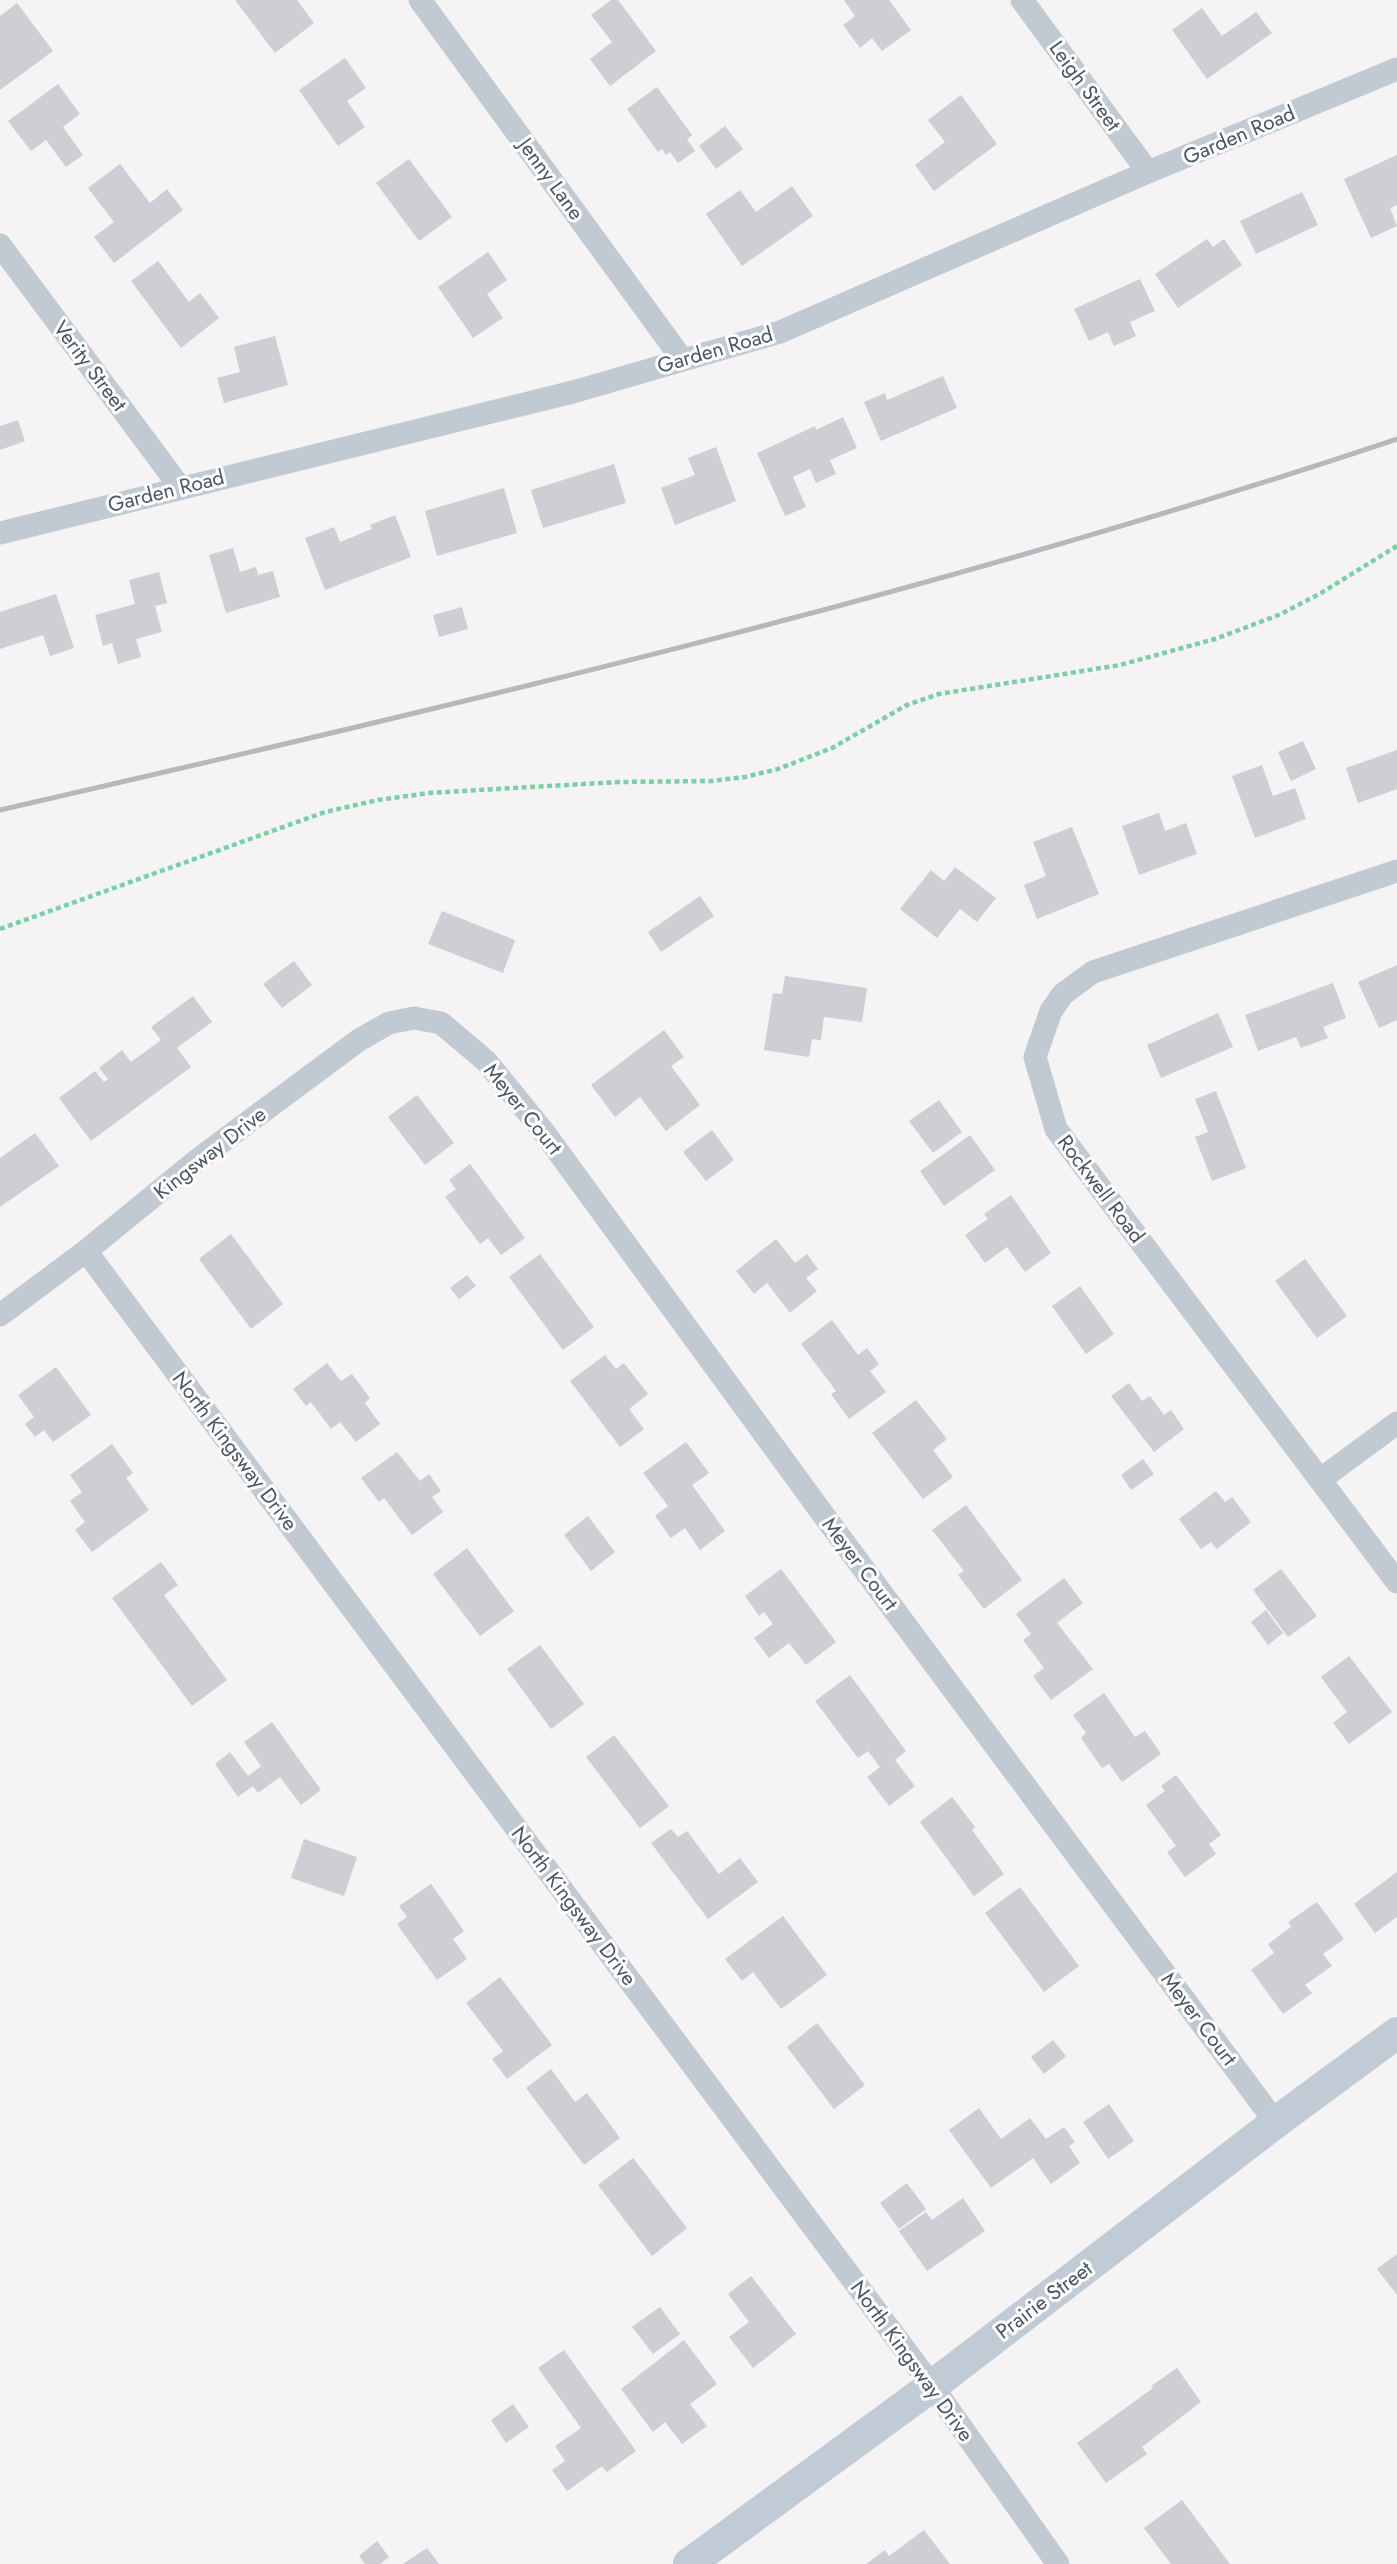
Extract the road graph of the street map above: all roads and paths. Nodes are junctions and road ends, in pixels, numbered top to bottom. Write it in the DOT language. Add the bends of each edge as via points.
graph roads {
  1 [pos="420,0"];
  2 [pos="1022,0"];
  3 [pos="1397,69"];
  4 [pos="1148,172"];
  5 [pos="0,245"];
  6 [pos="682,359"];
  7 [pos="180,487"];
  8 [pos="0,533"];
  9 [pos="1397,546"];
  10 [pos="1397,871"];
  11 [pos="0,929"];
  12 [pos="432,1020"];
  13 [pos="86,1251"];
  14 [pos="0,1315"];
  15 [pos="1397,1423"];
  16 [pos="1321,1479"];
  17 [pos="1397,1582"];
  18 [pos="1397,2033"];
  19 [pos="1276,2123"];
  20 [pos="932,2386"];
  21 [pos="689,2564"];
  22 [pos="1058,2564"];
  1 -- 6 [label="street, Jenny Lane"];
  2 -- 4 [label="street, Leigh Street"];
  3 -- 4 [label="street, Garden Road"];
  4 -- 6 [label="street, Garden Road" via="780,332"];
  5 -- 7 [label="street, Verity Street"];
  6 -- 7 [label="street, Garden Road" via="573,392"];
  7 -- 8 [label="street, Garden Road"];
  9 -- 11 [label="path" via="1281,614 1215,639 1120,665 939,694 907,705 832,748 778,769 711,781 538,786 379,800 325,812"];
  10 -- 16 [label="street, Rockwell Road" via="1093,972 1063,993 1051,1011 1035,1057 1056,1129"];
  12 -- 13 [label="street, Kingsway Drive" via="389,1023 359,1040 200,1158"];
  12 -- 19 [label="street, Meyer Court" via="486,1061 543,1131"];
  13 -- 14 [label="street, Kingsway Drive"];
  13 -- 20 [label="street, North Kingsway Drive"];
  15 -- 16 [label="street"];
  16 -- 17 [label="street, Rockwell Road"];
  18 -- 19 [label="street, Prairie Street"];
  19 -- 20 [label="street, Prairie Street"];
  20 -- 21 [label="street, Prairie Street"];
  20 -- 22 [label="street, North Kingsway Drive"];
}
